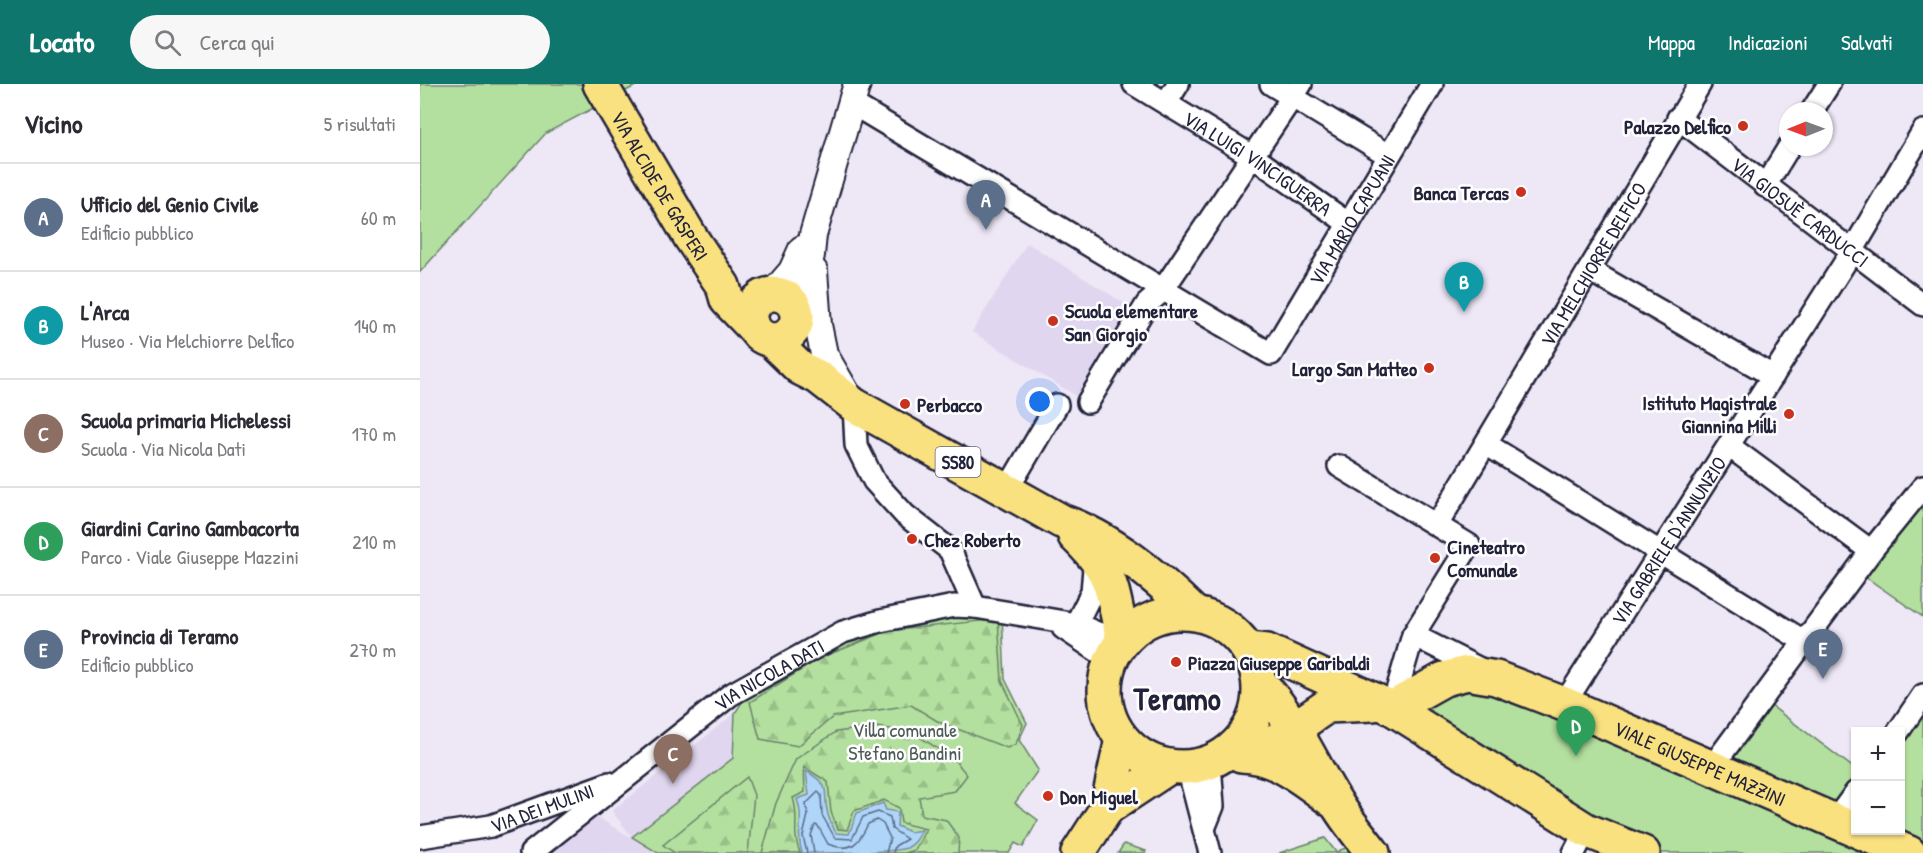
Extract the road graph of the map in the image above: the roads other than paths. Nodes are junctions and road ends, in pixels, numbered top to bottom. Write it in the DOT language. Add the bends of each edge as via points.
graph roads {
  1 [pos="600,84"];
  2 [pos="1134,84"];
  3 [pos="1178,84"];
  4 [pos="1271,84"];
  5 [pos="1432,84"];
  6 [pos="1701,84"];
  7 [pos="1829,84"];
  8 [pos="1297,90"];
  9 [pos="854,94"];
  10 [pos="1818,102"];
  11 [pos="1166,103"];
  12 [pos="1678,118"];
  13 [pos="1923,131"];
  14 [pos="1388,155"];
  15 [pos="1252,156"];
  16 [pos="1784,156"];
  17 [pos="1765,186"];
  18 [pos="1349,224"];
  19 [pos="813,235"];
  20 [pos="1851,253"];
  21 [pos="1589,270"];
  22 [pos="1162,291"];
  23 [pos="1923,305"];
  24 [pos="775,316"];
  25 [pos="1773,376"];
  26 [pos="1088,402"];
  27 [pos="854,405"];
  28 [pos="1057,405"];
  29 [pos="1486,444"];
  30 [pos="1729,446"];
  31 [pos="1339,466"];
  32 [pos="1923,487"];
  33 [pos="1007,490"];
  34 [pos="1061,521"];
  35 [pos="1437,525"];
  36 [pos="1871,551"];
  37 [pos="1660,552"];
  38 [pos="1095,556"];
  39 [pos="975,607"];
  40 [pos="1194,613"];
  41 [pos="1053,620"];
  42 [pos="1076,624"];
  43 [pos="1413,635"];
  44 [pos="1804,642"];
  45 [pos="1248,649"];
  46 [pos="1117,650"];
  47 [pos="1496,678"];
  48 [pos="1444,679"];
  49 [pos="1259,681"];
  50 [pos="1923,695"];
  51 [pos="1564,704"];
  52 [pos="1385,706"];
  53 [pos="1901,727"];
  54 [pos="1294,730"];
  55 [pos="1440,737"];
  56 [pos="1122,739"];
  57 [pos="1209,761"];
  58 [pos="1712,767"];
  59 [pos="627,777"];
  60 [pos="1851,799"];
  61 [pos="1337,804"];
  62 [pos="1107,807"];
  63 [pos="1834,822"];
  64 [pos="420,837"];
  65 [pos="1580,841"];
  66 [pos="531,853"];
  67 [pos="1078,853"];
  68 [pos="1210,853"];
  69 [pos="1373,853"];
  70 [pos="1643,853"];
  71 [pos="1909,853"];
  1 -- 24 [label="main road, VIA ALCIDE DE GASPERI / SS80" via="685,230 723,286"];
  2 -- 11 [label="street, VIA LUIGI VINCIGUERRA"];
  3 -- 11 [label="street"];
  4 -- 8 [label="street"];
  5 -- 14 [label="street, VIA MARIO CAPUANI"];
  6 -- 12 [label="street, VIA MELCHIORRE DELFICO"];
  7 -- 10 [label="street"];
  8 -- 14 [label="street"];
  8 -- 15 [label="street"];
  9 -- 19 [label="street"];
  9 -- 22 [label="street"];
  11 -- 15 [label="street, VIA LUIGI VINCIGUERRA"];
  12 -- 17 [label="street, VIA GIOSUÈ CARDUCCI"];
  12 -- 21 [label="street, VIA MELCHIORRE DELFICO"];
  13 -- 20 [label="street, VIA GABRIELE D'ANNUNZIO"];
  14 -- 18 [label="street, VIA MARIO CAPUANI"];
  15 -- 18 [label="street, VIA LUIGI VINCIGUERRA"];
  15 -- 22 [label="street"];
  16 -- 17 [label="street"];
  17 -- 20 [label="street, VIA GIOSUÈ CARDUCCI"];
  18 -- 22 [label="street, VIA MARIO CAPUANI" via="1271,354"];
  19 -- 24 [label="street" via="792,271"];
  19 -- 27 [label="street" via="815,294 824,354"];
  20 -- 23 [label="street, VIA GIOSUÈ CARDUCCI"];
  20 -- 25 [label="street, VIA GABRIELE D'ANNUNZIO"];
  21 -- 25 [label="street"];
  21 -- 29 [label="street, VIA MELCHIORRE DELFICO"];
  22 -- 26 [label="street" via="1148,304"];
  24 -- 27 [label="main road, VIA ALCIDE DE GASPERI / SS80" via="800,368"];
  25 -- 30 [label="street, VIA GABRIELE D'ANNUNZIO"];
  27 -- 33 [label="main road, VIA ALCIDE DE GASPERI / SS80"];
  27 -- 39 [label="street" via="856,445 874,481 905,515 950,550"];
  28 -- 33 [label="street"];
  29 -- 35 [label="street, VIA MELCHIORRE DELFICO"];
  29 -- 37 [label="street"];
  30 -- 36 [label="street"];
  30 -- 37 [label="street, VIA GABRIELE D'ANNUNZIO"];
  31 -- 35 [label="street"];
  32 -- 36 [label="street"];
  33 -- 34 [label="main road, VIA ALCIDE DE GASPERI / SS80"];
  34 -- 38 [label="main road, SS80"];
  34 -- 40 [label="main road, SS80" via="1083,529 1122,554"];
  35 -- 43 [label="street" via="1468,545"];
  36 -- 44 [label="street"];
  37 -- 44 [label="street"];
  37 -- 51 [label="street, VIA GABRIELE D'ANNUNZIO"];
  38 -- 42 [label="street" via="1092,592"];
  38 -- 46 [label="main road, SS80" via="1110,579"];
  39 -- 41 [label="street, VIA NICOLA DATI"];
  39 -- 59 [label="street, VIA NICOLA DATI" via="954,606 843,633 730,695"];
  40 -- 45 [label="main road" via="1223,624"];
  40 -- 46 [label="main road" via="1178,612 1148,620"];
  41 -- 42 [label="street, VIA NICOLA DATI"];
  41 -- 46 [label="street, VIA NICOLA DATI"];
  42 -- 46 [label="street, VIA NICOLA DATI"];
  43 -- 47 [label="street"];
  43 -- 52 [label="street"];
  44 -- 58 [label="street"];
  45 -- 49 [label="main road"];
  45 -- 52 [label="main road" via="1267,651"];
  46 -- 56 [label="main road" via="1106,673 1105,700 1113,727"];
  47 -- 48 [label="main road, VIALE GIUSEPPE MAZZINI" via="1467,673"];
  47 -- 51 [label="main road, VIALE GIUSEPPE MAZZINI"];
  48 -- 52 [label="main road, VIALE GIUSEPPE MAZZINI"];
  48 -- 55 [label="main road" via="1432,699 1431,718"];
  49 -- 54 [label="main road"];
  49 -- 57 [label="main road" via="1252,723 1241,740"];
  50 -- 53 [label="street"];
  51 -- 58 [label="main road, VIALE GIUSEPPE MAZZINI"];
  52 -- 54 [label="main road, VIALE GIUSEPPE MAZZINI" via="1327,706"];
  52 -- 55 [label="main road"];
  54 -- 57 [label="main road"];
  54 -- 61 [label="main road"];
  55 -- 65 [label="main road"];
  56 -- 57 [label="main road" via="1143,757"];
  56 -- 62 [label="main road"];
  57 -- 61 [label="main road" via="1283,766"];
  57 -- 62 [label="main road"];
  57 -- 68 [label="street" via="1205,826"];
  58 -- 63 [label="main road, VIALE GIUSEPPE MAZZINI"];
  59 -- 64 [label="street, VIA DEI MULINI" via="490,826"];
  59 -- 66 [label="street, VIA NICOLA DATI"];
  60 -- 63 [label="street"];
  61 -- 69 [label="main road"];
  62 -- 67 [label="main road"];
  63 -- 71 [label="main road, VIALE GIUSEPPE MAZZINI"];
  65 -- 70 [label="main road"];
}
